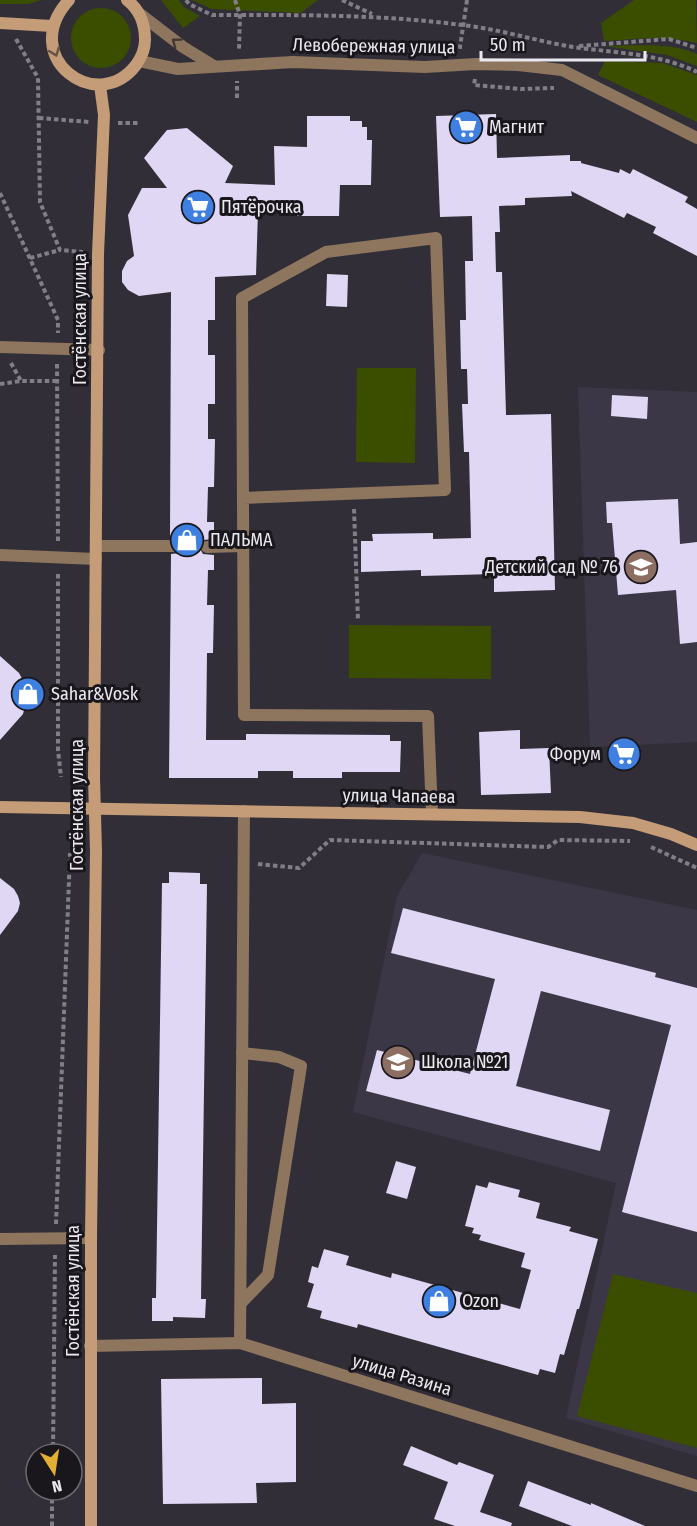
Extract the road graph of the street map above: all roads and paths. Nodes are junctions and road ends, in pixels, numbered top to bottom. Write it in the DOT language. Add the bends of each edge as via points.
graph roads {
  1 [pos="69,0"];
  2 [pos="128,0"];
  3 [pos="186,0"];
  4 [pos="342,0"];
  5 [pos="467,0"];
  6 [pos="140,14"];
  7 [pos="376,16"];
  8 [pos="0,22"];
  9 [pos="463,25"];
  10 [pos="52,26"];
  11 [pos="8,38"];
  12 [pos="571,46"];
  13 [pos="697,48"];
  14 [pos="139,61"];
  15 [pos="477,64"];
  16 [pos="214,66"];
  17 [pos="697,72"];
  18 [pos="100,85"];
  19 [pos="559,87"];
  20 [pos="697,138"];
  21 [pos="0,193"];
  22 [pos="60,250"];
  23 [pos="98,254"];
  24 [pos="30,258"];
  25 [pos="0,347"];
  26 [pos="57,348"];
  27 [pos="99,350"];
  28 [pos="57,381"];
  29 [pos="0,384"];
  30 [pos="354,494"];
  31 [pos="243,498"];
  32 [pos="96,546"];
  33 [pos="177,546"];
  34 [pos="243,546"];
  35 [pos="207,547"];
  36 [pos="0,555"];
  37 [pos="58,558"];
  38 [pos="96,560"];
  39 [pos="358,621"];
  40 [pos="61,777"];
  41 [pos="0,807"];
  42 [pos="96,808"];
  43 [pos="244,811"];
  44 [pos="432,814"];
  45 [pos="638,842"];
  46 [pos="697,845"];
  47 [pos="648,846"];
  48 [pos="70,853"];
  49 [pos="243,862"];
  50 [pos="697,868"];
  51 [pos="242,1053"];
  52 [pos="55,1238"];
  53 [pos="91,1238"];
  54 [pos="0,1239"];
  55 [pos="241,1303"];
  56 [pos="240,1343"];
  57 [pos="90,1346"];
  58 [pos="53,1442"];
  59 [pos="697,1486"];
  60 [pos="52,1502"];
  61 [pos="52,1526"];
  62 [pos="91,1526"];
  1 -- 10 [label="street" via="58,11"];
  2 -- 6 [label="street"];
  3 -- 7 [label="path" via="212,15"];
  4 -- 7 [label="path"];
  5 -- 9 [label="path"];
  6 -- 14 [label="street" via="145,46"];
  16 -- 6 [label="street, one-way" via="183,48"];
  7 -- 9 [label="path"];
  8 -- 10 [label="street"];
  9 -- 12 [label="path"];
  9 -- 15 [label="path" via="460,47 476,49"];
  10 -- 18 [label="street, one-way" via="54,55 61,67 79,80"];
  11 -- 22 [label="path" via="16,38 39,78 40,202"];
  12 -- 13 [label="path" via="669,39"];
  12 -- 17 [label="path" via="656,58"];
  14 -- 16 [label="street, Левобережная улица" via="178,69"];
  14 -- 18 [label="street" via="122,78"];
  15 -- 16 [label="street, Левобережная улица" via="425,67 293,62"];
  15 -- 19 [label="path" via="474,85"];
  15 -- 20 [label="street, Левобережная улица" via="562,70"];
  18 -- 23 [label="street, Гостёнская улица" via="104,115"];
  21 -- 24 [label="path"];
  22 -- 23 [label="path"];
  22 -- 24 [label="path"];
  23 -- 27 [label="street, Гостёнская улица"];
  24 -- 26 [label="path" via="58,320"];
  25 -- 26 [label="street"];
  26 -- 27 [label="street"];
  26 -- 28 [label="path"];
  27 -- 32 [label="street, Гостёнская улица"];
  28 -- 29 [label="path"];
  28 -- 37 [label="path"];
  30 -- 31 [label="street"];
  30 -- 31 [label="street" via="445,490 436,238 326,252 242,298"];
  30 -- 39 [label="path"];
  31 -- 34 [label="street"];
  32 -- 33 [label="street"];
  32 -- 38 [label="street, Гостёнская улица"];
  34 -- 35 [label="street"];
  34 -- 44 [label="street" via="244,715 428,716"];
  36 -- 37 [label="street"];
  37 -- 38 [label="street"];
  37 -- 40 [label="path"];
  38 -- 42 [label="street, Гостёнская улица"];
  41 -- 42 [label="street, улица Чапаева"];
  42 -- 43 [label="street, улица Чапаева"];
  42 -- 53 [label="street, Гостёнская улица"];
  43 -- 44 [label="street, улица Чапаева"];
  43 -- 49 [label="street"];
  44 -- 46 [label="street, улица Чапаева" via="580,817 633,823"];
  45 -- 49 [label="path" via="558,840 548,847 330,840 299,868"];
  47 -- 50 [label="path"];
  48 -- 52 [label="path"];
  49 -- 51 [label="street"];
  51 -- 55 [label="street"];
  51 -- 55 [label="street" via="279,1057 301,1066 268,1275"];
  52 -- 53 [label="street"];
  52 -- 54 [label="street"];
  52 -- 58 [label="path"];
  53 -- 57 [label="street, Гостёнская улица"];
  55 -- 56 [label="street"];
  56 -- 57 [label="street, улица Разина"];
  56 -- 59 [label="street, улица Разина"];
  57 -- 62 [label="street, Гостёнская улица"];
  60 -- 61 [label="path"];
}
